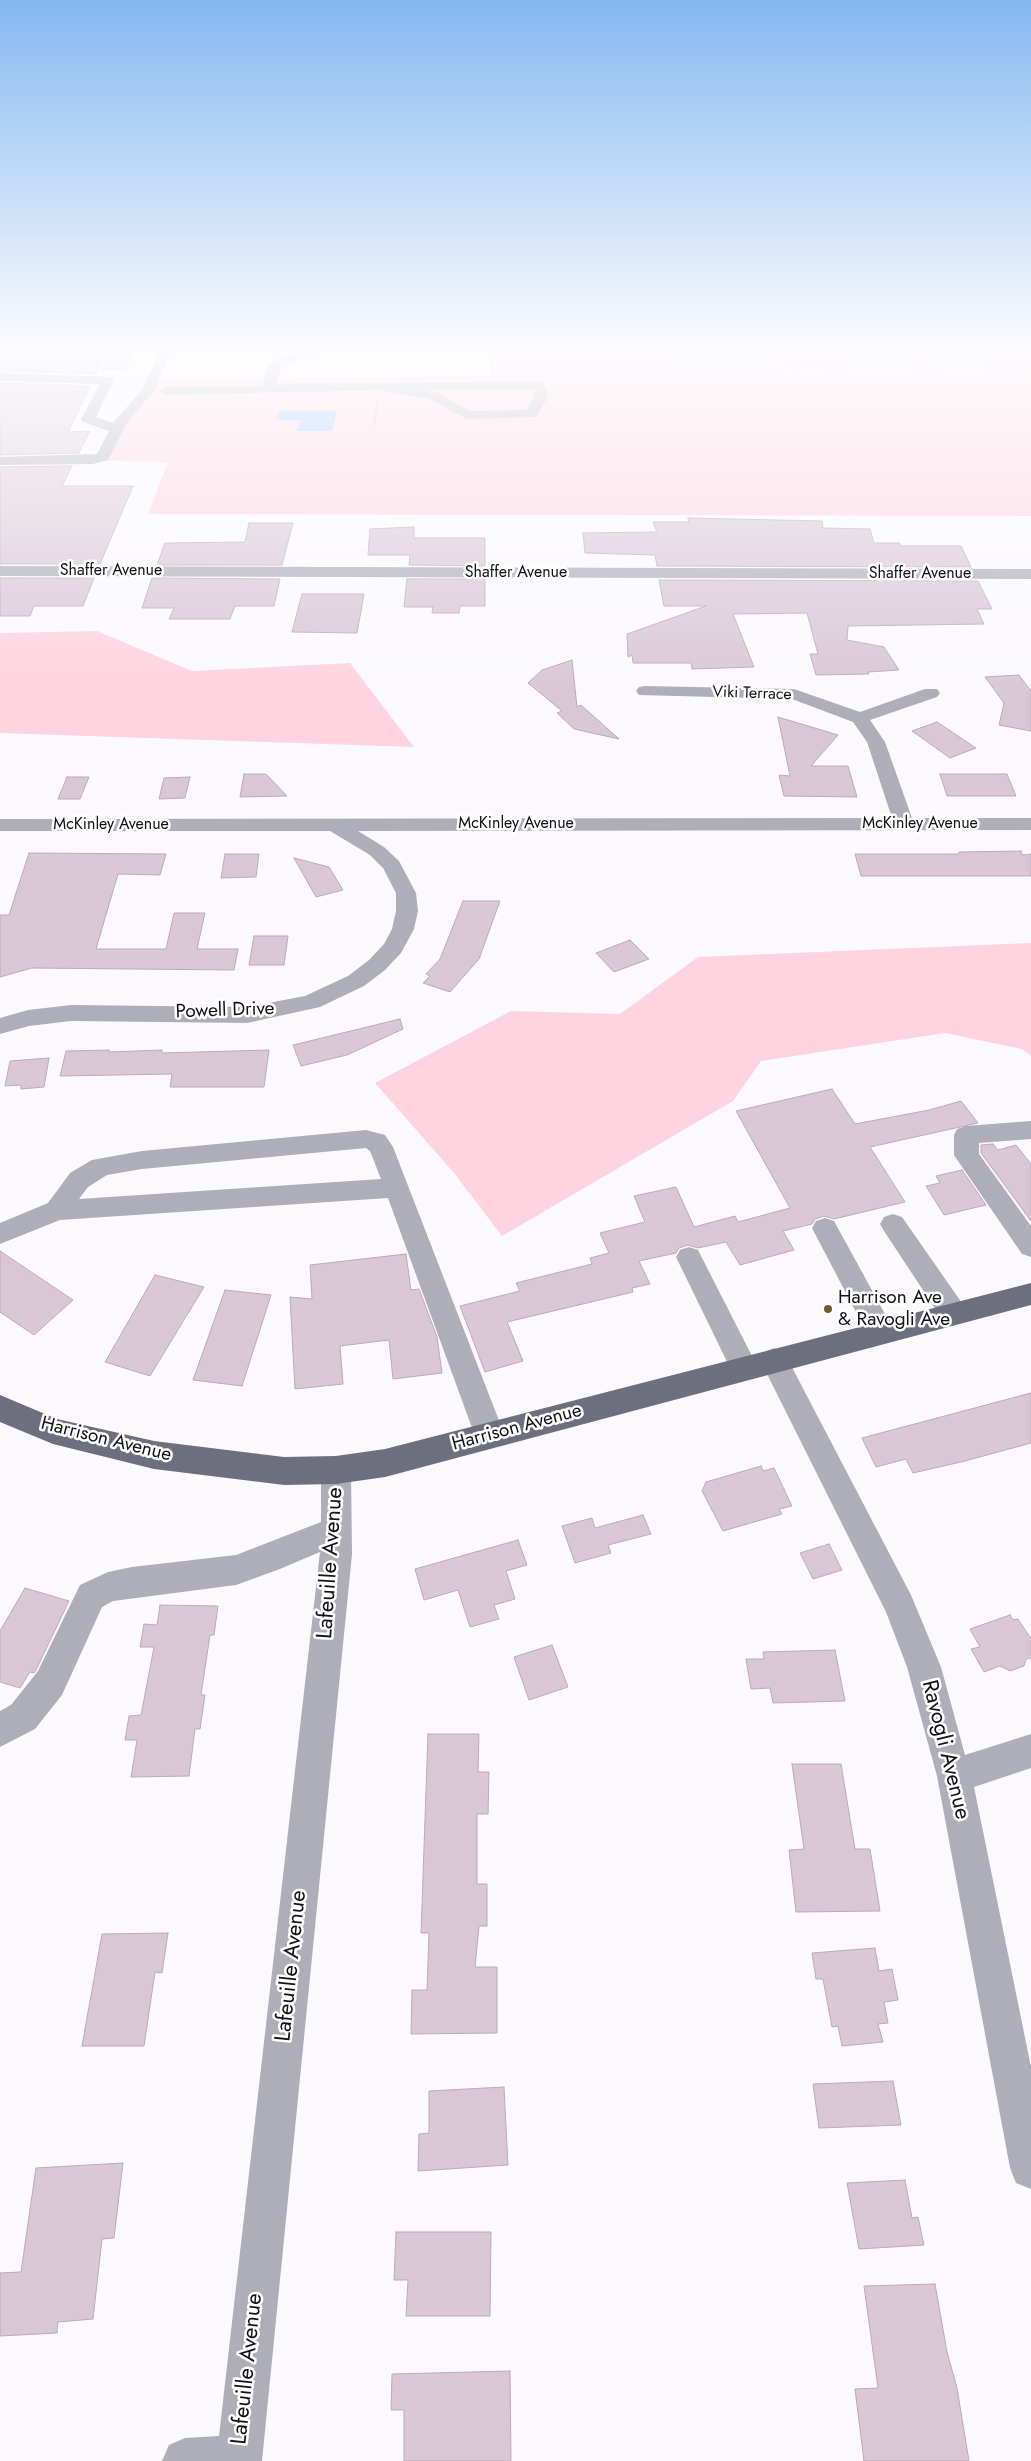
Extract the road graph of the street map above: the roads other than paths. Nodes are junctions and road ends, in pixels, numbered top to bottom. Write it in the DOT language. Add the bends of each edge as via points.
graph roads {
  1 [pos="0,571"];
  2 [pos="1031,574"];
  3 [pos="645,691"];
  4 [pos="931,693"];
  5 [pos="859,718"];
  6 [pos="904,824"];
  7 [pos="1031,824"];
  8 [pos="0,825"];
  9 [pos="335,825"];
  10 [pos="0,1026"];
  11 [pos="1031,1130"];
  12 [pos="397,1188"];
  13 [pos="57,1210"];
  14 [pos="893,1224"];
  15 [pos="825,1228"];
  16 [pos="0,1234"];
  17 [pos="1031,1247"];
  18 [pos="689,1257"];
  19 [pos="1031,1294"];
  20 [pos="954,1314"];
  21 [pos="881,1332"];
  22 [pos="759,1364"];
  23 [pos="0,1408"];
  24 [pos="490,1436"];
  25 [pos="336,1470"];
  26 [pos="336,1530"];
  27 [pos="0,1730"];
  28 [pos="1031,1751"];
  29 [pos="954,1776"];
  30 [pos="1031,2168"];
  31 [pos="239,2459"];
  32 [pos="186,2461"];
  1 -- 2 [label="street, Shaffer Avenue"];
  3 -- 5 [label="street, Viki Terrace" via="794,694"];
  4 -- 5 [label="street"];
  5 -- 6 [label="street" via="876,742"];
  6 -- 7 [label="street, McKinley Avenue"];
  6 -- 9 [label="street, McKinley Avenue"];
  8 -- 9 [label="street, McKinley Avenue"];
  9 -- 10 [label="street, Powell Drive" via="377,851 392,865 406,893 403,929 393,948 356,981 312,1002 271,1012 71,1012"];
  11 -- 17 [label="street" via="966,1135 967,1156"];
  12 -- 13 [label="street"];
  12 -- 13 [label="street" via="381,1147 366,1139 142,1160 101,1168 79,1180"];
  12 -- 24 [label="street"];
  13 -- 16 [label="street"];
  14 -- 20 [label="street"];
  15 -- 21 [label="street"];
  18 -- 22 [label="street, Ravogli Avenue"];
  19 -- 20 [label="main road, Harrison Avenue"];
  20 -- 21 [label="main road, Harrison Avenue"];
  21 -- 22 [label="main road, Harrison Avenue"];
  22 -- 24 [label="main road, Harrison Avenue"];
  22 -- 29 [label="street, Ravogli Avenue" via="900,1606 924,1667"];
  23 -- 25 [label="main road, Harrison Avenue" via="53,1431 154,1455 275,1470"];
  24 -- 25 [label="main road, Harrison Avenue" via="385,1463"];
  25 -- 26 [label="street, Lafeuille Avenue"];
  26 -- 27 [label="street" via="236,1570 132,1582 91,1596 50,1682 23,1716"];
  26 -- 31 [label="street, Lafeuille Avenue"];
  28 -- 29 [label="street"];
  29 -- 30 [label="street, Ravogli Avenue"];
  31 -- 32 [label="street"];
}
